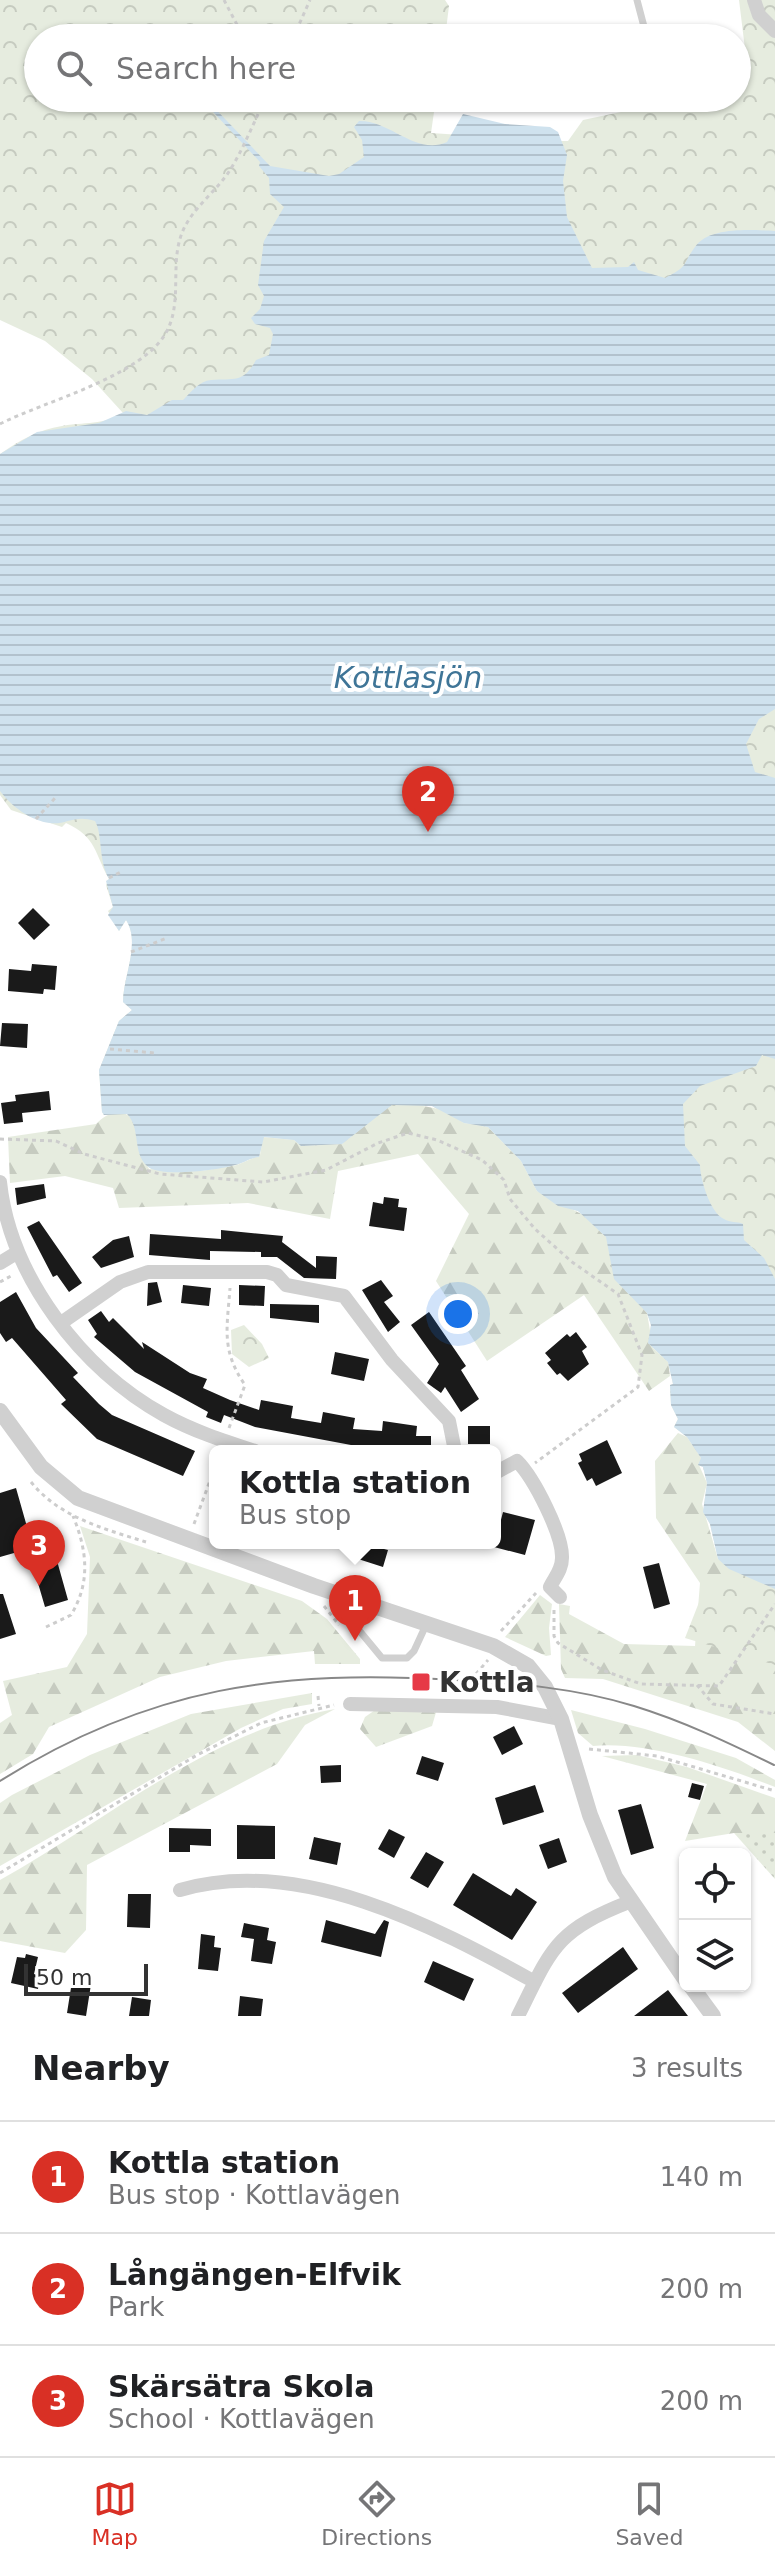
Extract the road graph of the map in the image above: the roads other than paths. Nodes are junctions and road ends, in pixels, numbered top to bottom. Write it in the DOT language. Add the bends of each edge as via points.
graph roads {
  1 [pos="637,0"];
  2 [pos="754,0"];
  3 [pos="643,24"];
  4 [pos="775,31"];
  5 [pos="0,1182"];
  6 [pos="18,1252"];
  7 [pos="0,1263"];
  8 [pos="61,1323"];
  9 [pos="0,1411"];
  10 [pos="236,1445"];
  11 [pos="454,1445"];
  12 [pos="501,1470"];
  13 [pos="209,1546"];
  14 [pos="216,1549"];
  15 [pos="555,1591"];
  16 [pos="339,1594"];
  17 [pos="427,1622"];
  18 [pos="350,1704"];
  19 [pos="561,1719"];
  20 [pos="180,1890"];
  21 [pos="629,1902"];
  22 [pos="679,1971"];
  23 [pos="535,1982"];
  24 [pos="695,1992"];
  25 [pos="518,2016"];
  26 [pos="713,2016"];
  1 -- 3 [label="lane"];
  2 -- 4 [label="street" via="759,15"];
  5 -- 6 [label="street" via="5,1218"];
  6 -- 7 [label="street"];
  6 -- 8 [label="street"];
  8 -- 10 [label="street" via="128,1391 162,1414"];
  8 -- 11 [label="street" via="132,1276 148,1272 277,1275 286,1285 344,1296 392,1360 449,1421"];
  9 -- 13 [label="street" via="41,1467 78,1498"];
  12 -- 15 [label="street" via="517,1461 525,1469 561,1542"];
  14 -- 16 [label="street"];
  16 -- 17 [label="street"];
  16 -- 17 [label="lane" via="353,1623 382,1658 407,1658"];
  17 -- 19 [label="street" via="493,1646 528,1666"];
  18 -- 19 [label="street" via="497,1707"];
  19 -- 21 [label="street" via="600,1844"];
  20 -- 23 [label="street" via="208,1882 270,1881 339,1896 414,1920"];
  21 -- 22 [label="street"];
  21 -- 23 [label="street" via="568,1931"];
  23 -- 25 [label="street"];
  24 -- 26 [label="street"];
}
